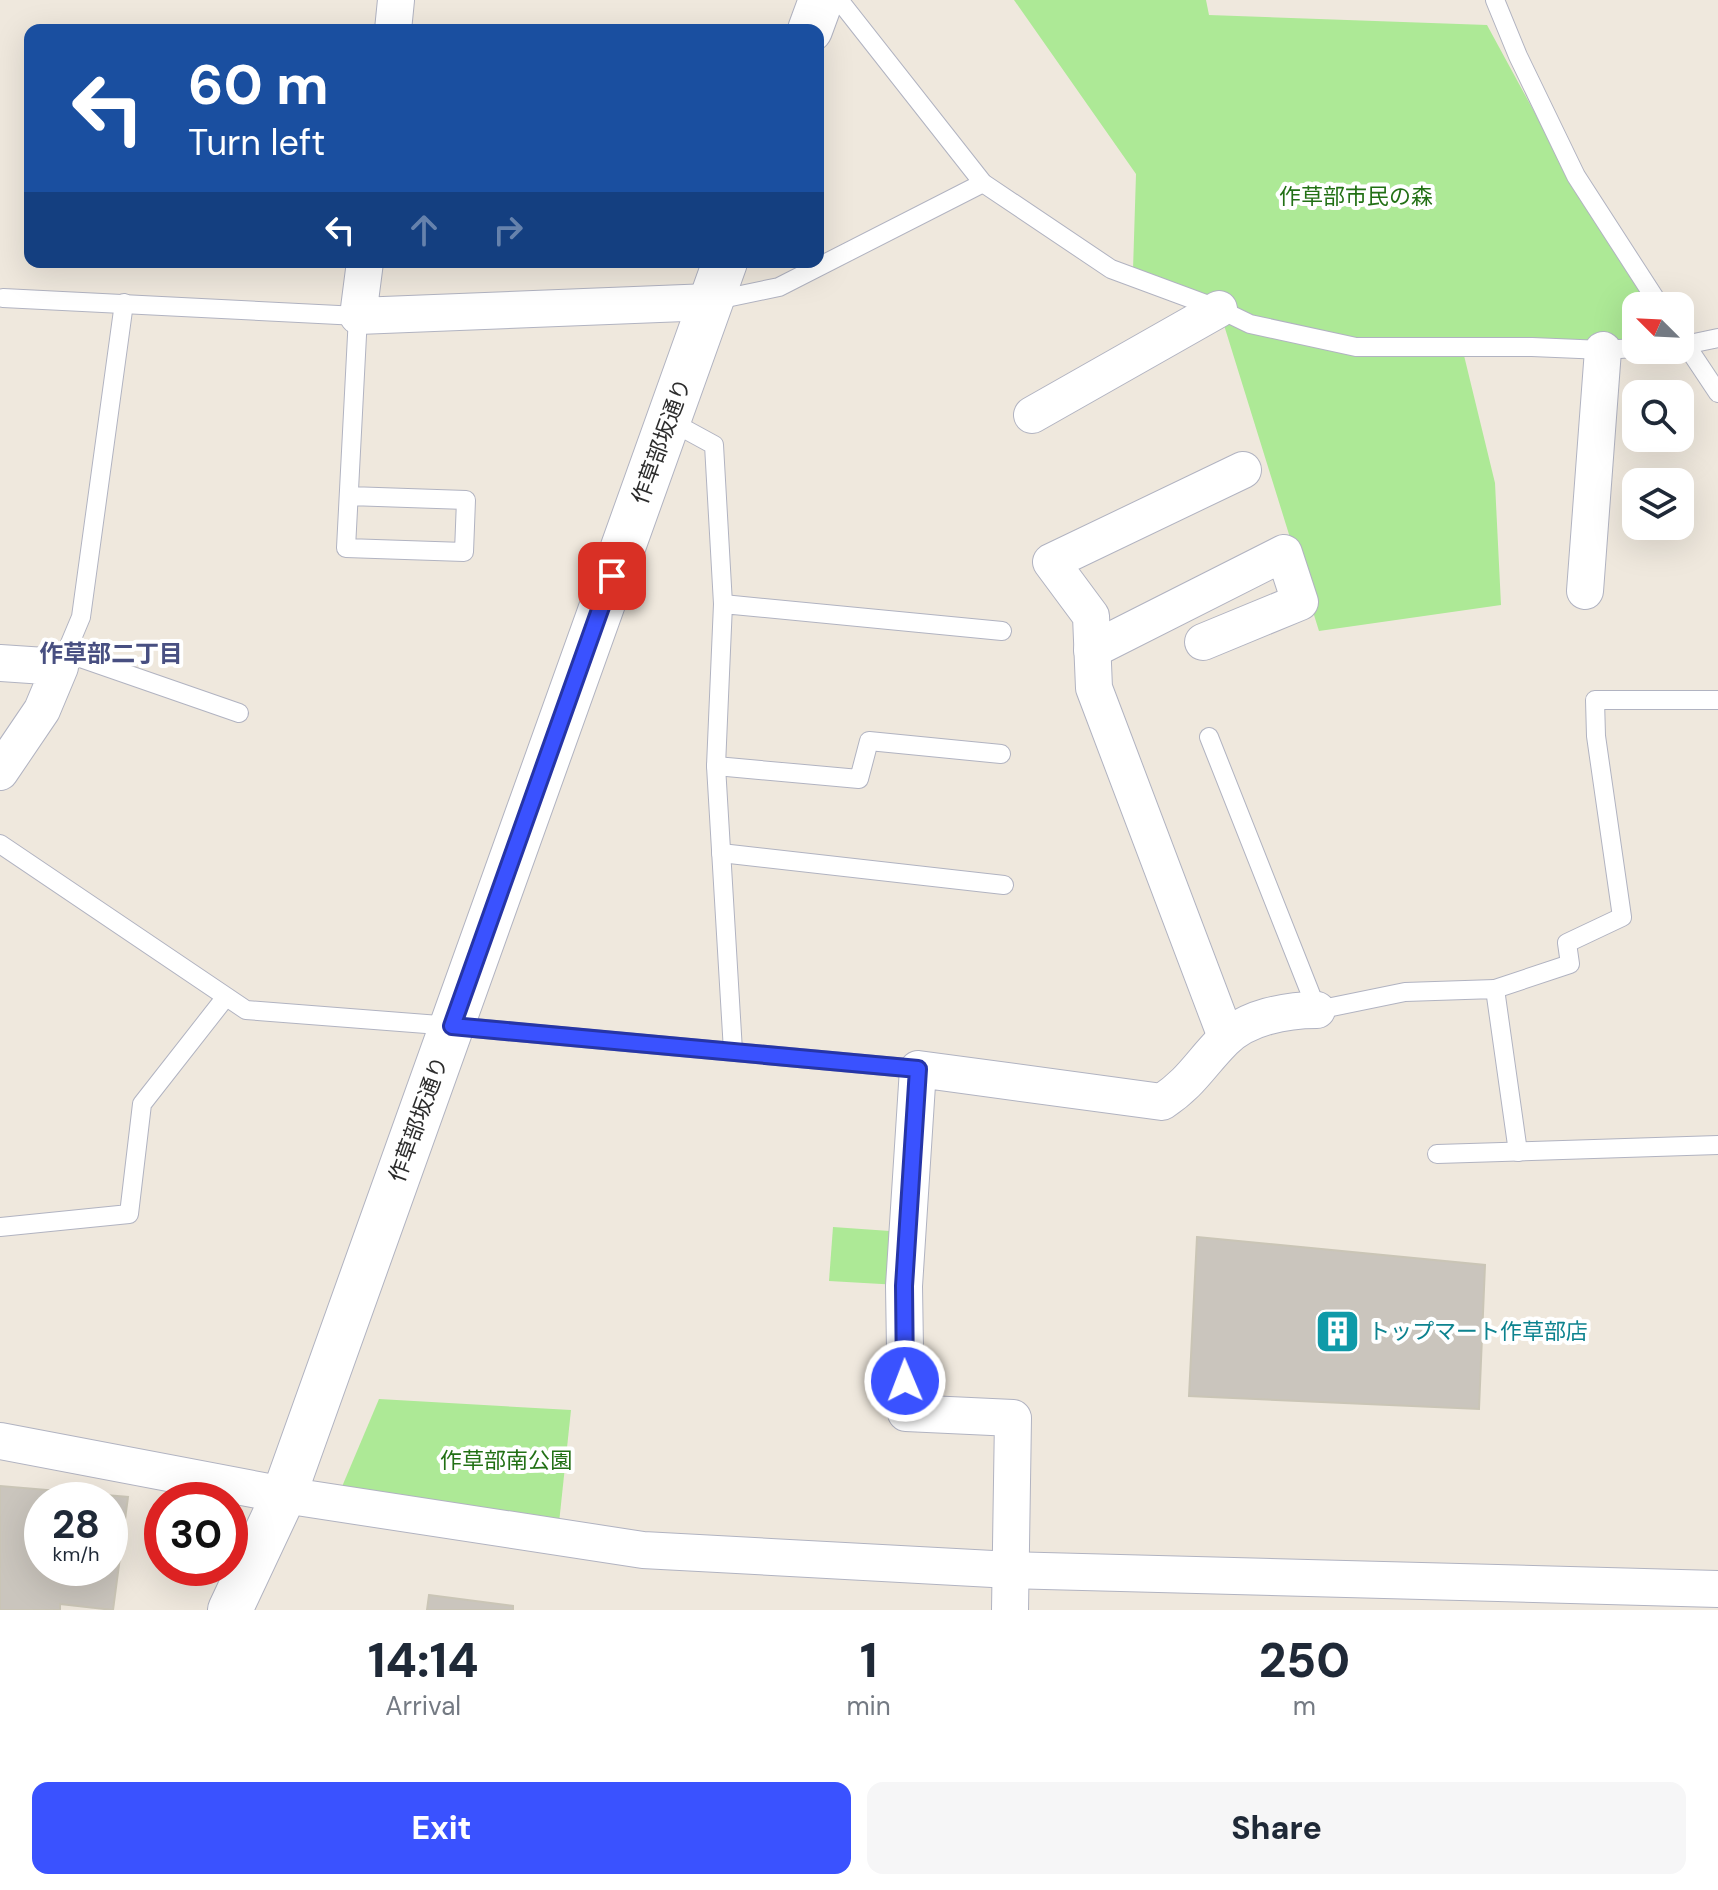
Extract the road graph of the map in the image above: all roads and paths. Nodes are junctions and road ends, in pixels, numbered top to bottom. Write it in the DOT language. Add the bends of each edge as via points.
graph roads {
  1 [pos="396,0"];
  2 [pos="821,0"];
  3 [pos="839,0"];
  4 [pos="1495,0"];
  5 [pos="394,24"];
  6 [pos="812,24"];
  7 [pos="983,183"];
  8 [pos="824,264"];
  9 [pos="364,268"];
  10 [pos="816,268"];
  11 [pos="718,282"];
  12 [pos="1651,292"];
  13 [pos="3,298"];
  14 [pos="124,303"];
  15 [pos="1219,309"];
  16 [pos="358,316"];
  17 [pos="1718,338"];
  18 [pos="1694,341"];
  19 [pos="1620,349"];
  20 [pos="1694,359"];
  21 [pos="1718,393"];
  22 [pos="1032,415"];
  23 [pos="670,421"];
  24 [pos="1243,470"];
  25 [pos="349,496"];
  26 [pos="1585,591"];
  27 [pos="723,604"];
  28 [pos="1002,631"];
  29 [pos="1203,642"];
  30 [pos="1092,650"];
  31 [pos="63,660"];
  32 [pos="0,663"];
  33 [pos="1718,700"];
  34 [pos="239,713"];
  35 [pos="1209,737"];
  36 [pos="1001,754"];
  37 [pos="716,766"];
  38 [pos="0,772"];
  39 [pos="0,844"];
  40 [pos="721,853"];
  41 [pos="1004,885"];
  42 [pos="1495,989"];
  43 [pos="225,998"];
  44 [pos="1317,1010"];
  45 [pos="452,1026"];
  46 [pos="1226,1037"];
  47 [pos="733,1051"];
  48 [pos="918,1069"];
  49 [pos="1718,1145"];
  50 [pos="1518,1152"];
  51 [pos="1437,1154"];
  52 [pos="0,1227"];
  53 [pos="0,1441"];
  54 [pos="284,1495"];
  55 [pos="1011,1570"];
  56 [pos="1718,1589"];
  57 [pos="230,1610"];
  58 [pos="1010,1610"];
  1 -- 5 [label="street"];
  2 -- 6 [label="street"];
  3 -- 7 [label="lane"];
  4 -- 12 [label="lane" via="1570,165"];
  7 -- 8 [label="lane"];
  7 -- 15 [label="lane" via="1111,269"];
  9 -- 16 [label="street"];
  10 -- 11 [label="lane" via="779,287"];
  11 -- 16 [label="street"];
  11 -- 23 [label="street, 作草部坂通り"];
  13 -- 14 [label="lane"];
  14 -- 16 [label="lane"];
  14 -- 31 [label="lane" via="81,617"];
  15 -- 19 [label="lane" via="1250,324 1356,347"];
  15 -- 22 [label="street"];
  16 -- 25 [label="lane"];
  17 -- 18 [label="lane"];
  19 -- 26 [label="street"];
  20 -- 21 [label="lane"];
  23 -- 27 [label="lane" via="714,445"];
  23 -- 45 [label="street, 作草部坂通り"];
  24 -- 30 [label="street" via="1051,562 1091,616"];
  25 -- 25 [label="lane" via="346,548 464,552 466,500"];
  27 -- 28 [label="lane"];
  27 -- 37 [label="lane"];
  29 -- 30 [label="street" via="1300,602 1284,553"];
  30 -- 46 [label="street" via="1094,688"];
  31 -- 32 [label="street"];
  31 -- 34 [label="lane"];
  31 -- 38 [label="street" via="42,710"];
  33 -- 42 [label="lane" via="1595,700 1622,917 1567,943 1570,964"];
  35 -- 44 [label="lane"];
  36 -- 37 [label="lane" via="869,741 859,779"];
  37 -- 40 [label="lane"];
  39 -- 43 [label="lane"];
  40 -- 41 [label="lane"];
  40 -- 47 [label="lane"];
  42 -- 44 [label="lane" via="1405,992"];
  42 -- 50 [label="lane"];
  43 -- 45 [label="lane" via="246,1010"];
  43 -- 52 [label="lane" via="142,1104 129,1214"];
  44 -- 46 [label="street" via="1259,1019"];
  45 -- 47 [label="lane"];
  45 -- 54 [label="street, 作草部坂通り"];
  46 -- 48 [label="street" via="1185,1087 1162,1102"];
  47 -- 48 [label="lane"];
  48 -- 55 [label="street" via="904,1286 906,1413 1013,1418"];
  49 -- 50 [label="lane"];
  50 -- 51 [label="lane"];
  53 -- 54 [label="street"];
  54 -- 55 [label="street" via="643,1550"];
  54 -- 57 [label="street, 作草部坂通り"];
  55 -- 56 [label="street"];
  55 -- 58 [label="street"];
}
